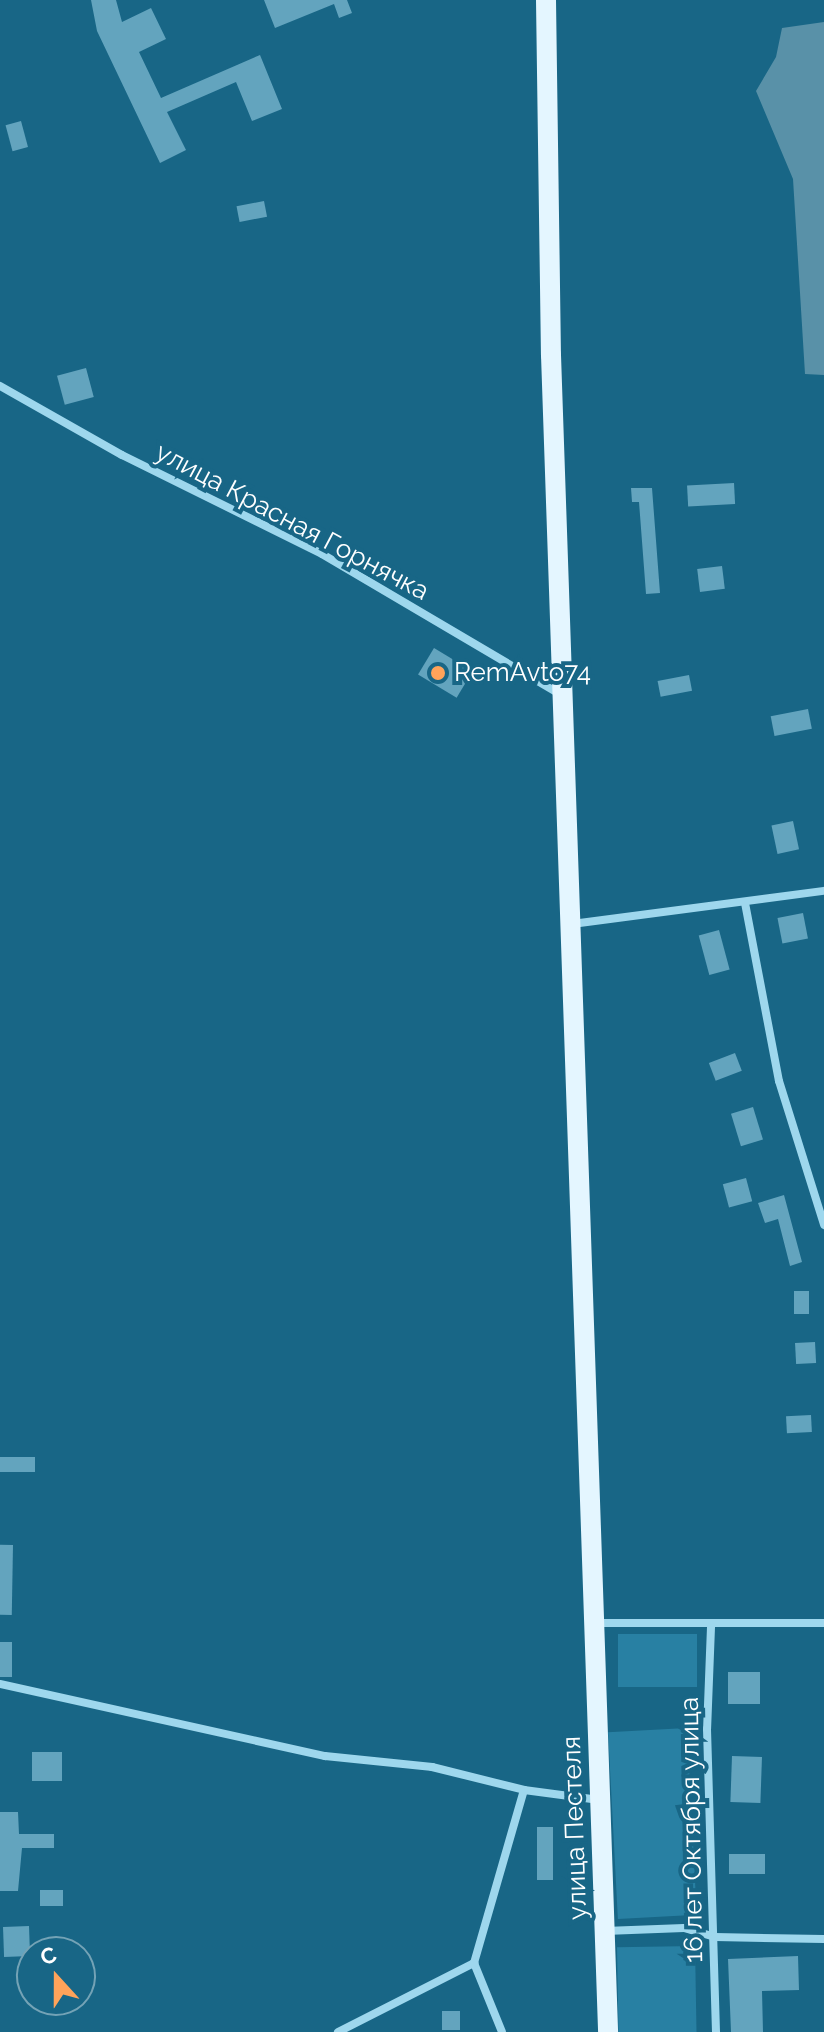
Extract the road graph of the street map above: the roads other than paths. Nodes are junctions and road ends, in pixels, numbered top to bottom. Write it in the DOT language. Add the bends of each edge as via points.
graph roads {
  1 [pos="546,0"];
  2 [pos="0,386"];
  3 [pos="564,697"];
  4 [pos="824,891"];
  5 [pos="745,903"];
  6 [pos="571,924"];
  7 [pos="824,1225"];
  8 [pos="592,1623"];
  9 [pos="824,1623"];
  10 [pos="711,1627"];
  11 [pos="0,1684"];
  12 [pos="524,1790"];
  13 [pos="601,1800"];
  14 [pos="604,1931"];
  15 [pos="715,1937"];
  16 [pos="824,1939"];
  17 [pos="474,1963"];
  18 [pos="338,2032"];
  19 [pos="502,2032"];
  20 [pos="608,2032"];
  21 [pos="716,2032"];
  1 -- 3 [label="main road, улица Пестеля"];
  2 -- 3 [label="street, улица Красная Горнячка" via="122,455 322,554"];
  3 -- 6 [label="main road, улица Пестеля"];
  4 -- 5 [label="street"];
  5 -- 6 [label="street"];
  5 -- 7 [label="street" via="779,1081"];
  6 -- 8 [label="main road, улица Пестеля"];
  8 -- 10 [label="street"];
  8 -- 13 [label="main road, улица Пестеля"];
  9 -- 10 [label="street"];
  10 -- 15 [label="street, 16 лет Октября улица" via="707,1729"];
  11 -- 12 [label="street" via="325,1756 432,1767"];
  12 -- 13 [label="street"];
  12 -- 17 [label="street"];
  13 -- 14 [label="main road, улица Пестеля"];
  14 -- 15 [label="street" via="684,1928"];
  14 -- 20 [label="main road, улица Пестеля"];
  15 -- 16 [label="street"];
  15 -- 21 [label="street, 16 лет Октября улица"];
  17 -- 18 [label="street"];
  17 -- 19 [label="street"];
}
